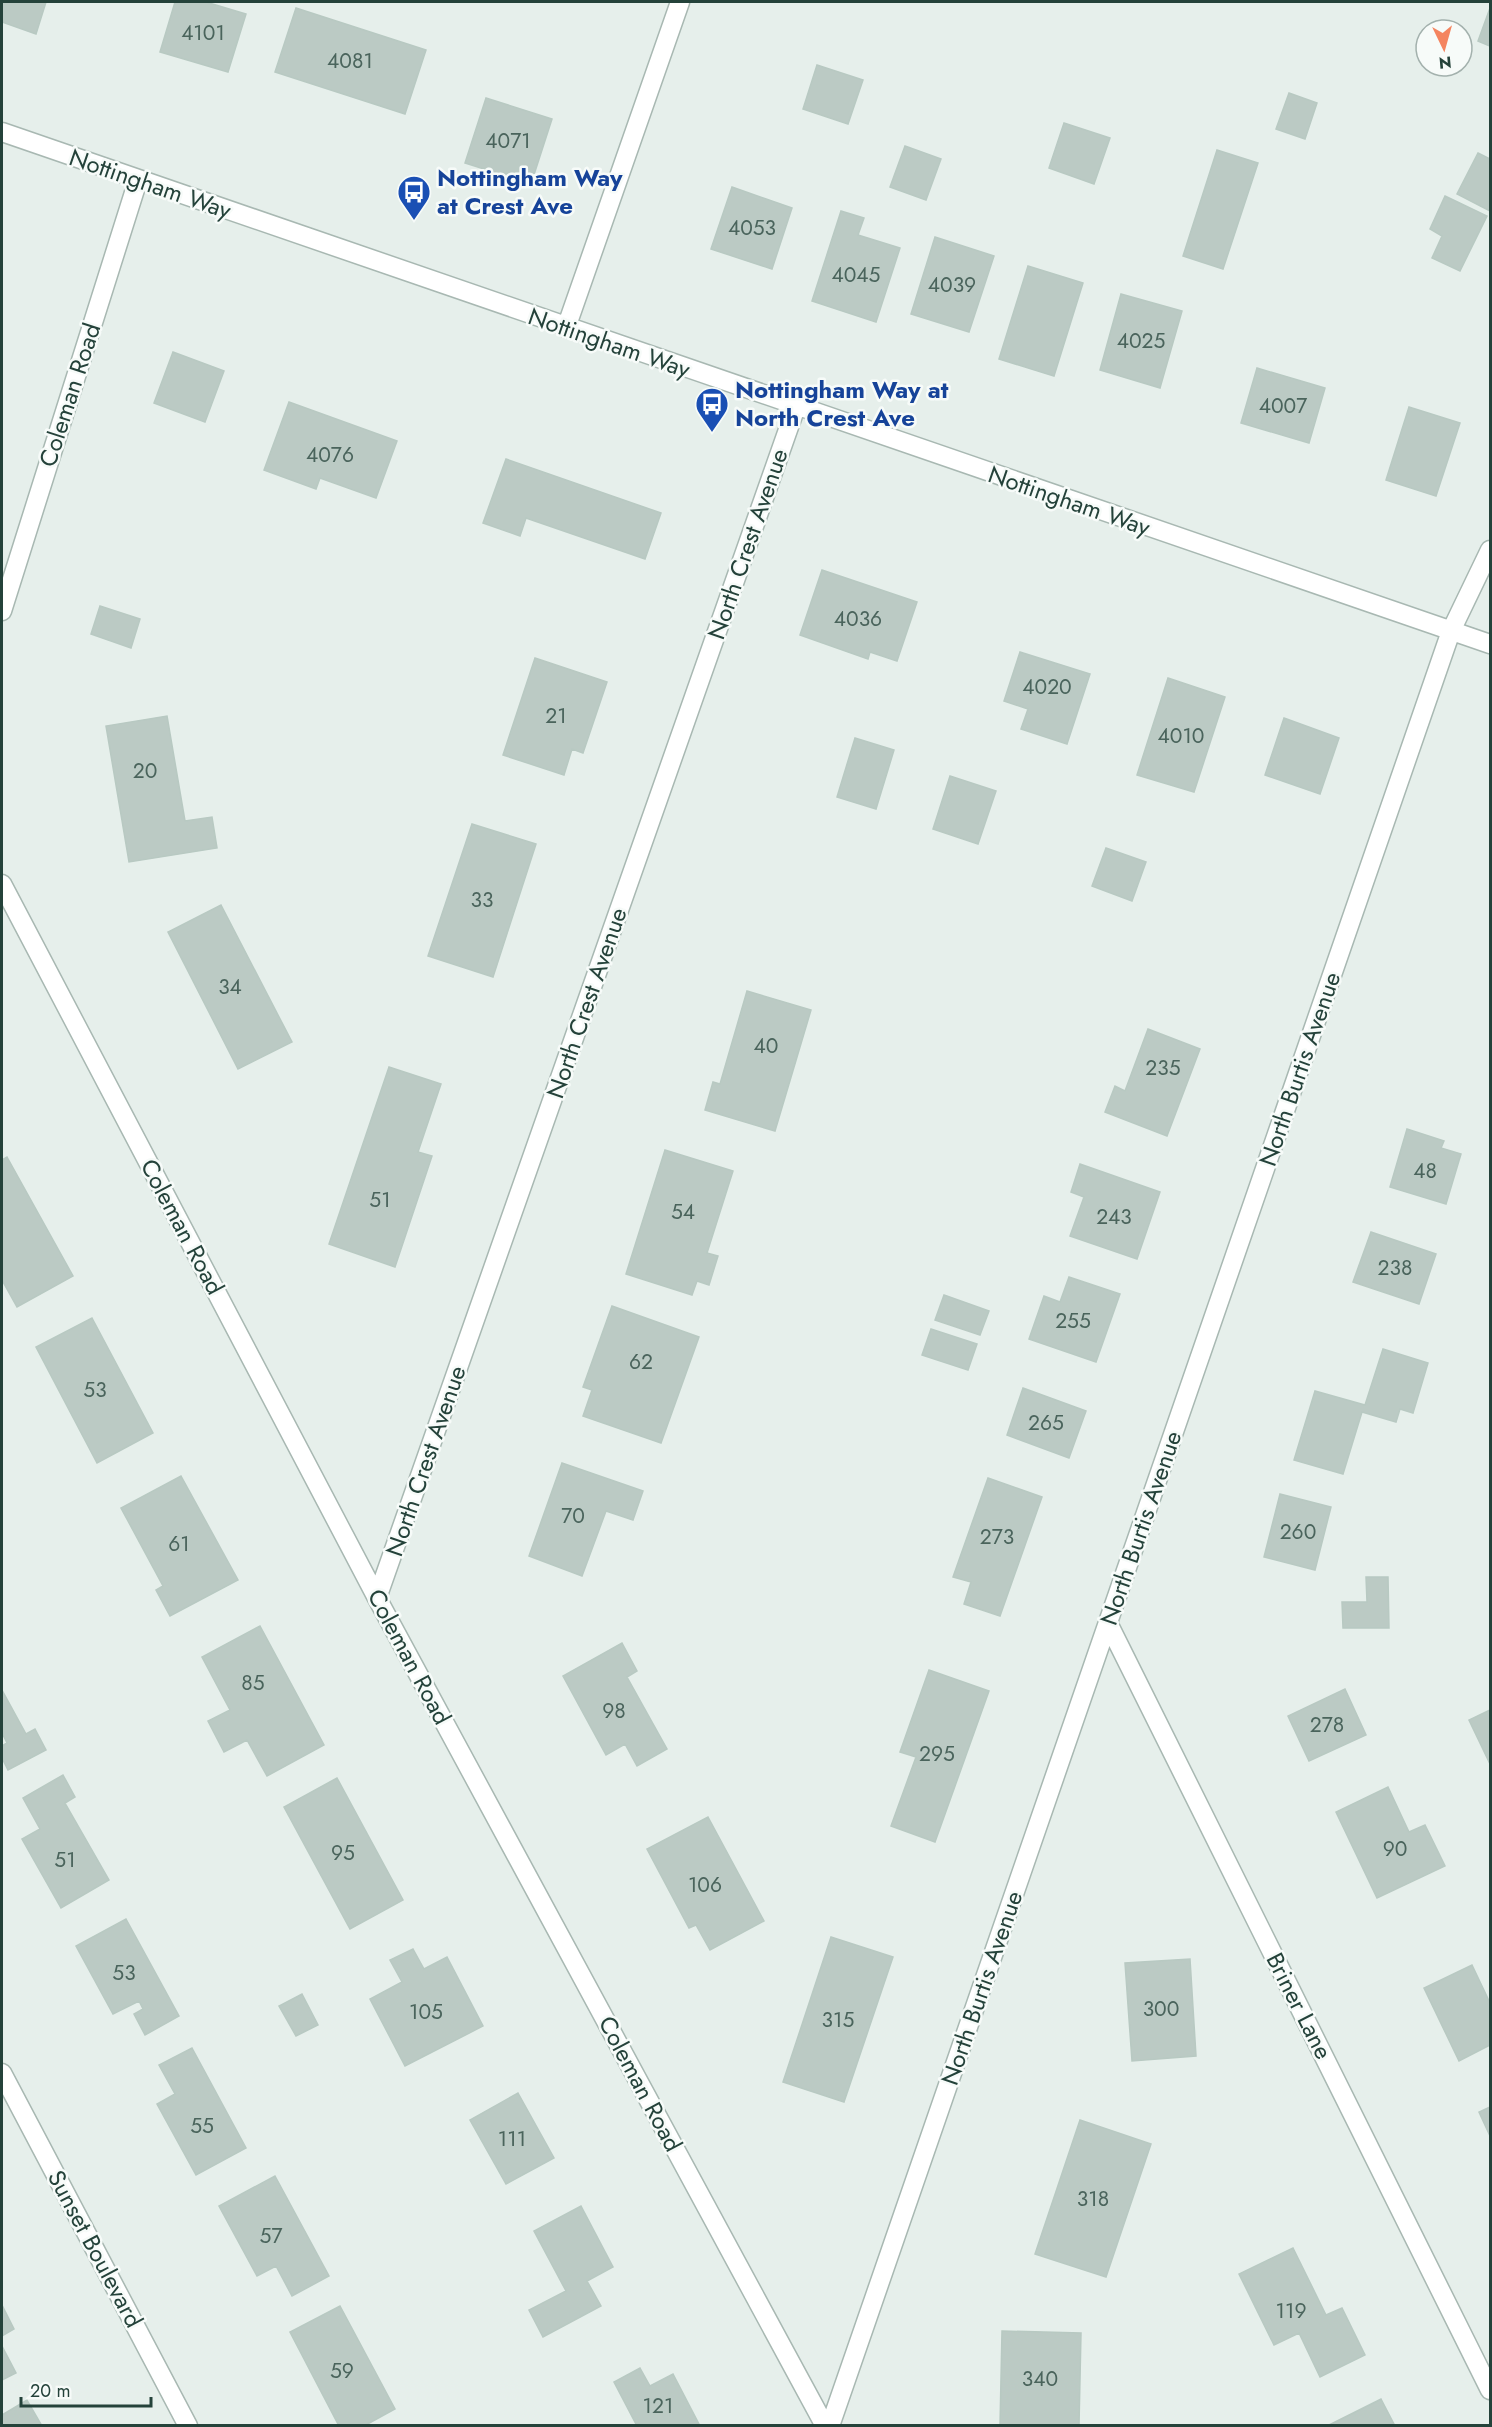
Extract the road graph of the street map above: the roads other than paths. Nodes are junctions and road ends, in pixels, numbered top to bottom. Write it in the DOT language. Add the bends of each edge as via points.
graph roads {
  1 [pos="680,2"];
  2 [pos="2,132"];
  3 [pos="138,180"];
  4 [pos="566,328"];
  5 [pos="796,407"];
  6 [pos="1491,550"];
  7 [pos="2,611"];
  8 [pos="1451,631"];
  9 [pos="1491,644"];
  10 [pos="2,884"];
  11 [pos="377,1598"];
  12 [pos="1108,1623"];
  13 [pos="2,2073"];
  14 [pos="1491,2390"];
  15 [pos="188,2426"];
  16 [pos="825,2426"];
  17 [pos="830,2426"];
  1 -- 4 [label="street"];
  2 -- 3 [label="street, Nottingham Way"];
  3 -- 4 [label="street, Nottingham Way"];
  3 -- 7 [label="street, Coleman Road"];
  4 -- 5 [label="street, Nottingham Way"];
  5 -- 8 [label="street, Nottingham Way"];
  5 -- 11 [label="street, North Crest Avenue"];
  6 -- 8 [label="street, North Burtis Avenue"];
  8 -- 9 [label="street, Nottingham Way"];
  8 -- 12 [label="street, North Burtis Avenue"];
  10 -- 11 [label="street, Coleman Road"];
  11 -- 16 [label="street, Coleman Road"];
  12 -- 14 [label="street, Briner Lane"];
  12 -- 17 [label="street, North Burtis Avenue"];
  13 -- 15 [label="street, Sunset Boulevard"];
}
